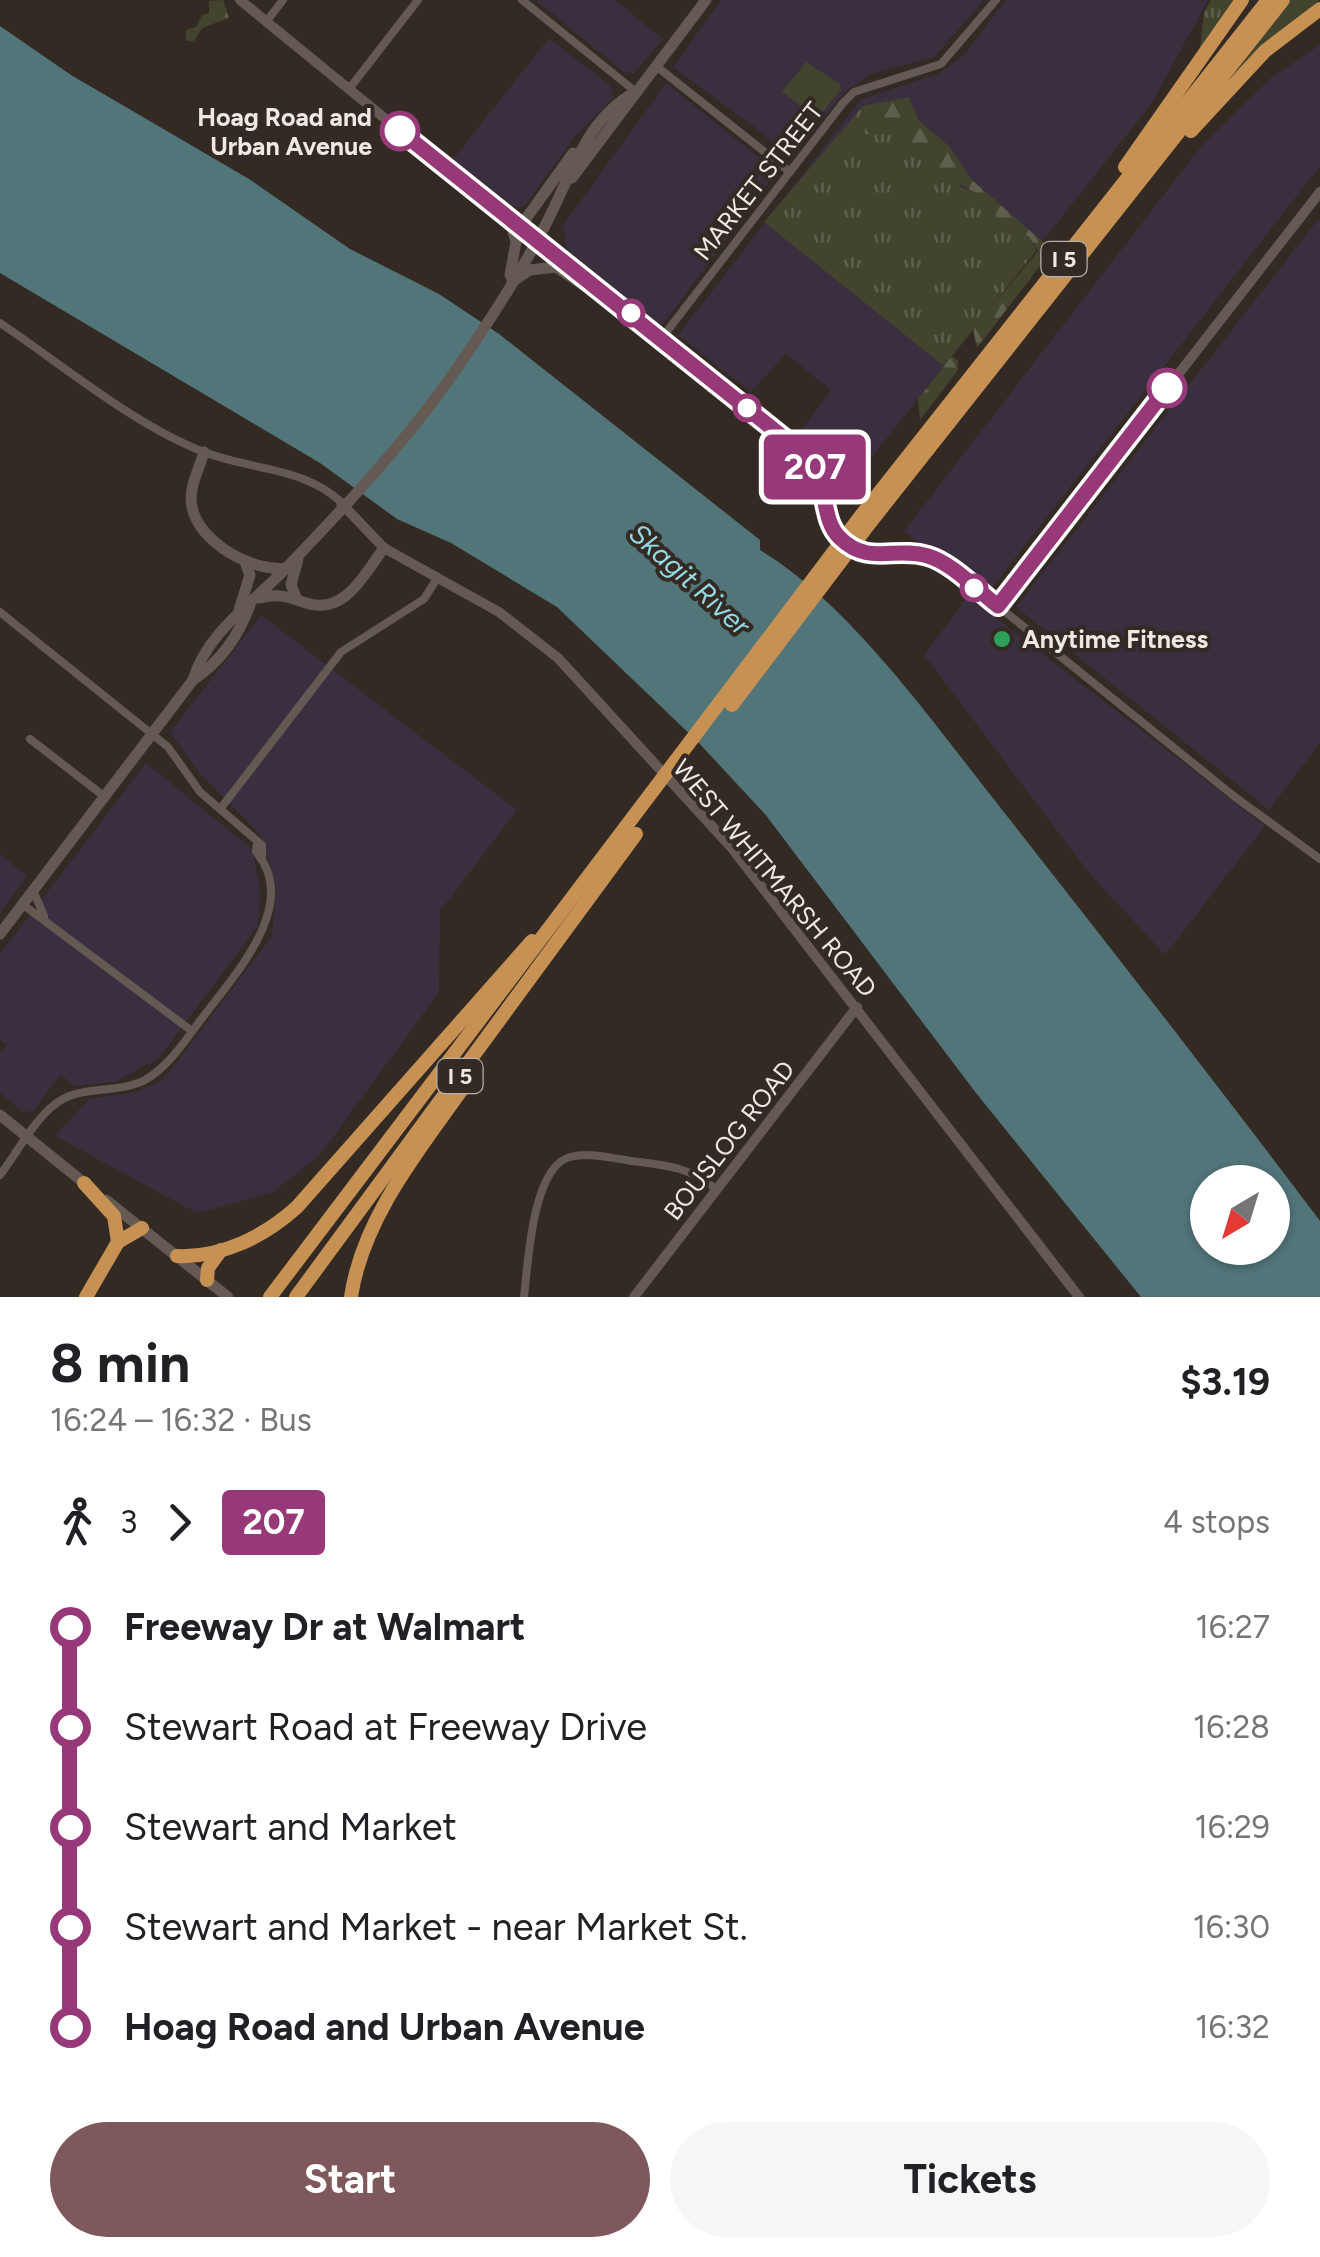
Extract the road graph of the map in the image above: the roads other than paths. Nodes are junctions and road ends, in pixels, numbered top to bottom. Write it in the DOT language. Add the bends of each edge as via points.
graph roads {
  1 [pos="240,0"];
  2 [pos="283,0"];
  3 [pos="418,0"];
  4 [pos="522,0"];
  5 [pos="706,0"];
  6 [pos="996,0"];
  7 [pos="1242,0"];
  8 [pos="1268,0"];
  9 [pos="1283,0"];
  10 [pos="1320,8"];
  11 [pos="266,22"];
  12 [pos="656,66"];
  13 [pos="349,89"];
  14 [pos="636,92"];
  15 [pos="593,132"];
  16 [pos="433,158"];
  17 [pos="790,172"];
  18 [pos="1320,192"];
  19 [pos="558,197"];
  20 [pos="1106,224"];
  21 [pos="520,226"];
  22 [pos="534,246"];
  23 [pos="504,290"];
  24 [pos="1023,312"];
  25 [pos="634,318"];
  26 [pos="0,323"];
  27 [pos="661,339"];
  28 [pos="204,452"];
  29 [pos="341,502"];
  30 [pos="865,520"];
  31 [pos="384,548"];
  32 [pos="299,555"];
  33 [pos="245,562"];
  34 [pos="287,568"];
  35 [pos="438,577"];
  36 [pos="296,597"];
  37 [pos="253,602"];
  38 [pos="998,606"];
  39 [pos="0,612"];
  40 [pos="238,614"];
  41 [pos="193,680"];
  42 [pos="152,733"];
  43 [pos="30,739"];
  44 [pos="105,797"];
  45 [pos="222,808"];
  46 [pos="649,808"];
  47 [pos="622,854"];
  48 [pos="1320,859"];
  49 [pos="32,890"];
  50 [pos="582,890"];
  51 [pos="22,904"];
  52 [pos="44,916"];
  53 [pos="0,934"];
  54 [pos="856,1007"];
  55 [pos="192,1031"];
  56 [pos="0,1114"];
  57 [pos="28,1138"];
  58 [pos="0,1175"];
  59 [pos="84,1183"];
  60 [pos="716,1189"];
  61 [pos="142,1228"];
  62 [pos="118,1242"];
  63 [pos="221,1250"];
  64 [pos="177,1256"];
  65 [pos="207,1280"];
  66 [pos="86,1297"];
  67 [pos="228,1297"];
  68 [pos="270,1297"];
  69 [pos="296,1297"];
  70 [pos="351,1297"];
  71 [pos="524,1297"];
  72 [pos="634,1297"];
  73 [pos="1079,1297"];
  1 -- 11 [label="street"];
  2 -- 11 [label="street"];
  3 -- 13 [label="street"];
  4 -- 14 [label="street"];
  5 -- 12 [label="main road"];
  6 -- 17 [label="street, MARKET STREET" via="941,64 854,92"];
  7 -- 24 [label="highway"];
  8 -- 24 [label="highway, I 5"];
  9 -- 20 [label="highway, I 5"];
  10 -- 20 [label="highway" via="1254,62"];
  11 -- 13 [label="street"];
  12 -- 14 [label="main road"];
  12 -- 17 [label="street"];
  13 -- 16 [label="street"];
  14 -- 15 [label="main road"];
  14 -- 19 [label="main road"];
  15 -- 19 [label="main road"];
  15 -- 21 [label="main road"];
  16 -- 21 [label="street"];
  16 -- 23 [label="main road" via="512,228 516,242"];
  17 -- 27 [label="street, MARKET STREET"];
  18 -- 38 [label="street"];
  19 -- 22 [label="main road"];
  20 -- 30 [label="highway, I 5"];
  21 -- 22 [label="street"];
  22 -- 23 [label="main road"];
  22 -- 25 [label="street"];
  23 -- 25 [label="main road" via="530,270 556,267"];
  23 -- 32 [label="main road" via="420,416"];
  24 -- 30 [label="highway, I 5"];
  25 -- 27 [label="street"];
  26 -- 28 [label="street" via="159,430"];
  27 -- 38 [label="street" via="804,454 822,476 831,527 846,544 865,555 933,557"];
  28 -- 29 [label="street" via="308,480"];
  28 -- 33 [label="main road" via="192,510 204,530"];
  29 -- 31 [label="street, WEST WHITMARSH ROAD"];
  30 -- 46 [label="highway, I 5"];
  31 -- 35 [label="street, WEST WHITMARSH ROAD"];
  31 -- 36 [label="main road" via="340,601 320,605"];
  32 -- 34 [label="main road"];
  32 -- 36 [label="main road"];
  33 -- 34 [label="main road"];
  33 -- 40 [label="main road" via="250,576"];
  34 -- 37 [label="main road"];
  35 -- 45 [label="street" via="424,599 342,652"];
  35 -- 54 [label="street, WEST WHITMARSH ROAD" via="500,612 558,658 731,848"];
  36 -- 37 [label="main road"];
  37 -- 40 [label="main road"];
  37 -- 41 [label="main road" via="210,669"];
  38 -- 48 [label="street"];
  39 -- 42 [label="street"];
  40 -- 41 [label="main road" via="198,661"];
  41 -- 42 [label="main road"];
  42 -- 44 [label="main road"];
  42 -- 45 [label="street" via="200,792"];
  43 -- 44 [label="street"];
  44 -- 49 [label="main road"];
  45 -- 55 [label="street" via="262,846 270,890 264,927"];
  46 -- 47 [label="highway, I 5"];
  46 -- 50 [label="highway, I 5"];
  47 -- 69 [label="highway, I 5"];
  47 -- 70 [label="highway" via="374,1222"];
  49 -- 51 [label="main road"];
  49 -- 52 [label="street"];
  50 -- 63 [label="highway" via="320,1185 274,1227"];
  50 -- 68 [label="highway, I 5"];
  51 -- 52 [label="street"];
  51 -- 53 [label="main road"];
  52 -- 55 [label="street"];
  54 -- 60 [label="street, BOUSLOG ROAD"];
  54 -- 73 [label="street, WEST WHITMARSH ROAD"];
  55 -- 57 [label="street" via="157,1072 133,1085 64,1098"];
  56 -- 57 [label="main road"];
  57 -- 58 [label="street"];
  57 -- 59 [label="main road"];
  59 -- 61 [label="main road"];
  59 -- 62 [label="highway" via="114,1216"];
  60 -- 71 [label="street" via="687,1168 589,1156 556,1164 542,1191"];
  60 -- 72 [label="street, BOUSLOG ROAD"];
  61 -- 62 [label="highway"];
  61 -- 64 [label="main road"];
  62 -- 66 [label="highway"];
  63 -- 64 [label="highway"];
  63 -- 65 [label="highway"];
  64 -- 65 [label="main road"];
  65 -- 67 [label="main road"];
}
